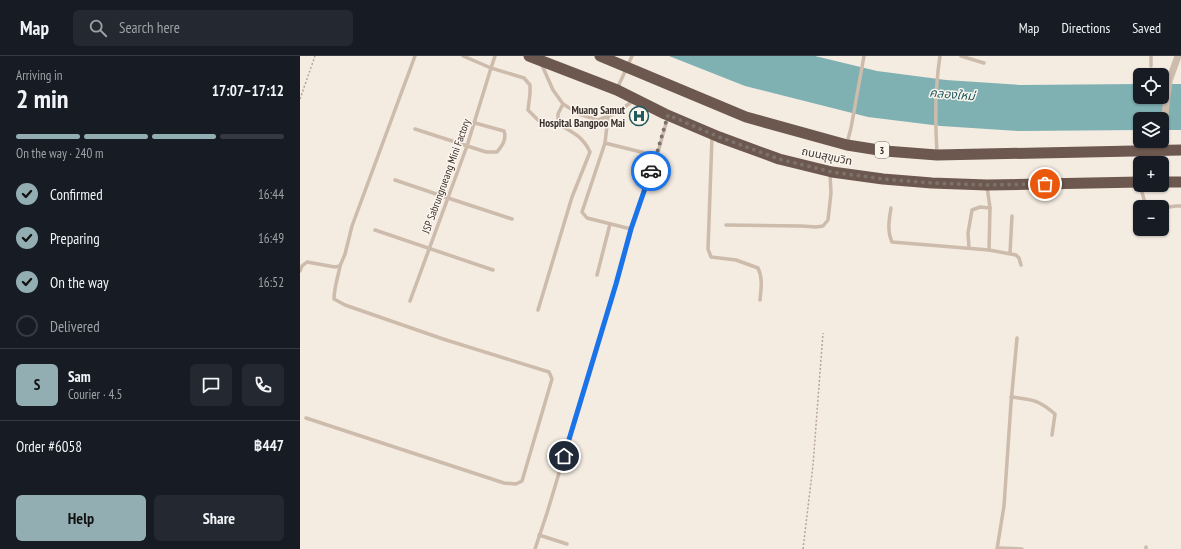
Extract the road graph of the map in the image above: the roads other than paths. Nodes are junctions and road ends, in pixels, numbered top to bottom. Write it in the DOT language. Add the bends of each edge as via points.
graph roads {
  1 [pos="415,56"];
  2 [pos="463,56"];
  3 [pos="496,56"];
  4 [pos="600,56"];
  5 [pos="632,56"];
  6 [pos="864,56"];
  7 [pos="940,56"];
  8 [pos="961,56"];
  9 [pos="1151,56"];
  10 [pos="1178,56"];
  11 [pos="534,58"];
  12 [pos="984,63"];
  13 [pos="1151,66"];
  14 [pos="491,68"];
  15 [pos="627,68"];
  16 [pos="617,90"];
  17 [pos="635,99"];
  18 [pos="563,104"];
  19 [pos="1166,112"];
  20 [pos="668,115"];
  21 [pos="608,116"];
  22 [pos="475,123"];
  23 [pos="558,124"];
  24 [pos="415,129"];
  25 [pos="712,134"];
  26 [pos="605,143"];
  27 [pos="847,145"];
  28 [pos="1133,145"];
  29 [pos="467,146"];
  30 [pos="1169,146"];
  31 [pos="1181,150"];
  32 [pos="937,155"];
  33 [pos="656,156"];
  34 [pos="830,171"];
  35 [pos="395,180"];
  36 [pos="1169,182"];
  37 [pos="1181,182"];
  38 [pos="1133,183"];
  39 [pos="987,185"];
  40 [pos="448,198"];
  41 [pos="1181,206"];
  42 [pos="1169,207"];
  43 [pos="891,208"];
  44 [pos="990,208"];
  45 [pos="1012,216"];
  46 [pos="512,219"];
  47 [pos="610,224"];
  48 [pos="726,225"];
  49 [pos="631,229"];
  50 [pos="375,230"];
  51 [pos="430,248"];
  52 [pos="969,248"];
  53 [pos="989,250"];
  54 [pos="1010,254"];
  55 [pos="1021,265"];
  56 [pos="340,266"];
  57 [pos="493,270"];
  58 [pos="300,271"];
  59 [pos="597,275"];
  60 [pos="760,300"];
  61 [pos="410,301"];
  62 [pos="538,310"];
  63 [pos="1017,338"];
  64 [pos="1011,397"];
  65 [pos="306,418"];
  66 [pos="1052,435"];
  67 [pos="539,535"];
  68 [pos="567,544"];
  69 [pos="998,548"];
  70 [pos="535,549"];
  71 [pos="1012,549"];
  72 [pos="1022,549"];
  1 -- 56 [label="lane" via="352,226"];
  2 -- 14 [label="lane"];
  3 -- 14 [label="lane, JSP Sabrungrueang Mini Factory"];
  4 -- 15 [label="highway, ถนนสุขุมวิท / 3"];
  5 -- 15 [label="lane"];
  6 -- 27 [label="lane"];
  7 -- 32 [label="lane" via="935,129"];
  8 -- 12 [label="lane"];
  9 -- 13 [label="lane"];
  10 -- 19 [label="street" via="1169,81"];
  11 -- 16 [label="highway, ถนนสุขุมวิท"];
  11 -- 18 [label="lane"];
  14 -- 22 [label="lane, JSP Sabrungrueang Mini Factory"];
  14 -- 23 [label="lane" via="524,78 530,85 528,110 538,120"];
  15 -- 16 [label="lane"];
  15 -- 27 [label="highway, ถนนสุขุมวิท / 3" via="746,117"];
  16 -- 17 [label="highway, ถนนสุขุมวิท"];
  17 -- 20 [label="highway, ถนนสุขุมวิท"];
  17 -- 21 [label="lane"];
  18 -- 21 [label="lane" via="579,114 598,120"];
  18 -- 23 [label="lane" via="558,114"];
  20 -- 25 [label="highway, ถนนสุขุมวิท"];
  20 -- 33 [label="lane"];
  21 -- 26 [label="lane"];
  22 -- 29 [label="lane, JSP Sabrungrueang Mini Factory"];
  22 -- 29 [label="lane" via="504,131 506,136 497,152 486,152"];
  23 -- 62 [label="lane" via="577,135 590,152 572,197"];
  24 -- 29 [label="lane"];
  25 -- 34 [label="highway, ถนนสุขุมวิท" via="779,159"];
  25 -- 60 [label="lane" via="708,249 711,257 736,260 758,268 762,284"];
  26 -- 33 [label="lane"];
  26 -- 47 [label="lane" via="582,212 587,218"];
  27 -- 32 [label="highway, ถนนสุขุมวิท / 3"];
  28 -- 32 [label="highway, ถนนสุขุมวิท / 3"];
  29 -- 40 [label="lane, JSP Sabrungrueang Mini Factory"];
  30 -- 31 [label="highway, ถนนสุขุมวิท / 3"];
  33 -- 49 [label="lane"];
  34 -- 39 [label="highway, ถนนสุขุมวิท" via="883,179"];
  34 -- 48 [label="lane" via="828,220 823,226"];
  35 -- 40 [label="lane"];
  36 -- 37 [label="highway"];
  38 -- 39 [label="highway, ถนนสุขุมวิท"];
  39 -- 44 [label="lane"];
  40 -- 46 [label="lane"];
  40 -- 51 [label="lane, JSP Sabrungrueang Mini Factory"];
  41 -- 42 [label="lane"];
  43 -- 52 [label="lane" via="888,228 892,242"];
  44 -- 52 [label="lane" via="980,207 972,210 968,233"];
  44 -- 53 [label="lane"];
  45 -- 54 [label="lane"];
  47 -- 49 [label="lane"];
  47 -- 59 [label="lane"];
  49 -- 67 [label="lane"];
  50 -- 51 [label="lane"];
  51 -- 57 [label="lane"];
  51 -- 61 [label="lane, JSP Sabrungrueang Mini Factory"];
  52 -- 53 [label="lane"];
  53 -- 54 [label="lane"];
  54 -- 55 [label="lane" via="1016,255"];
  56 -- 58 [label="lane" via="307,262"];
  56 -- 65 [label="lane" via="334,299 345,306 549,372 552,379 522,481 516,484 504,483"];
  63 -- 64 [label="lane"];
  64 -- 66 [label="lane" via="1043,404 1055,414"];
  64 -- 69 [label="lane"];
  67 -- 68 [label="lane"];
  67 -- 70 [label="lane"];
  69 -- 71 [label="lane"];
  71 -- 72 [label="lane"];
}
